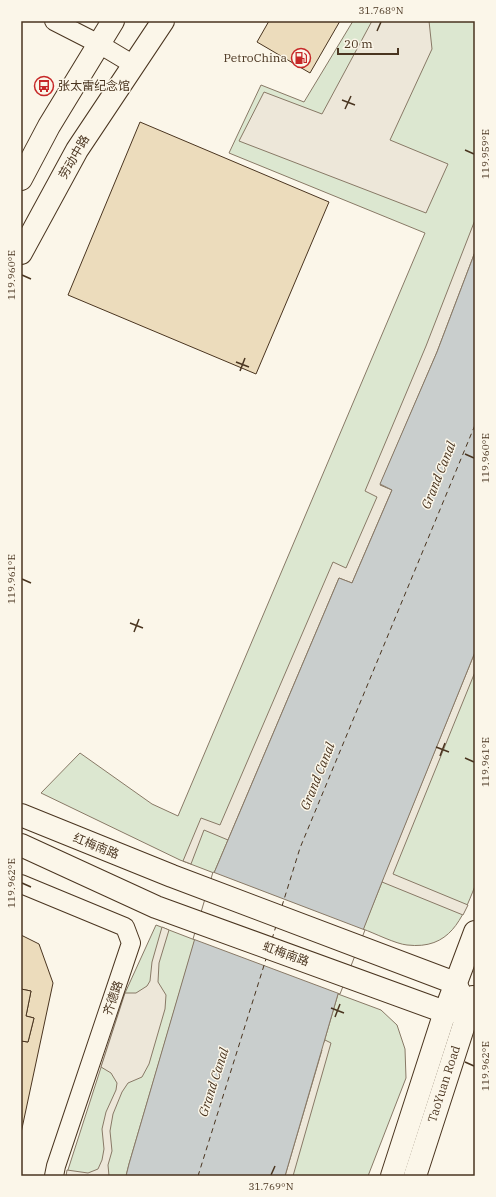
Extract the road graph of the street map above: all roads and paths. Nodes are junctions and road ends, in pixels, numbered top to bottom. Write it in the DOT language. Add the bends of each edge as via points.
graph roads {
  1 [pos="54,21"];
  2 [pos="113,21"];
  3 [pos="163,21"];
  4 [pos="99,44"];
  5 [pos="134,65"];
  6 [pos="21,179"];
  7 [pos="21,253"];
  8 [pos="21,815"];
  9 [pos="21,845"];
  10 [pos="21,884"];
  11 [pos="475,932"];
  12 [pos="455,983"];
  13 [pos="473,1004"];
  14 [pos="444,1012"];
  15 [pos="54,1176"];
  16 [pos="392,1176"];
  17 [pos="415,1176"];
  1 -- 4 [label="street"];
  2 -- 4 [label="street"];
  3 -- 5 [label="street, 劳动中路"];
  4 -- 5 [label="street"];
  4 -- 6 [label="street" via="49,126"];
  5 -- 7 [label="street, 劳动中路" via="76,150"];
  8 -- 12 [label="street, 红梅南路" via="172,876"];
  9 -- 14 [label="street, 虹梅南路" via="156,907"];
  10 -- 15 [label="street, 齐德路" via="125,927 131,943"];
  11 -- 12 [label="street"];
  12 -- 13 [label="street"];
  12 -- 14 [label="street"];
  13 -- 14 [label="street"];
  13 -- 17 [label="street, TaoYuan Road"];
  14 -- 16 [label="street"];
}
